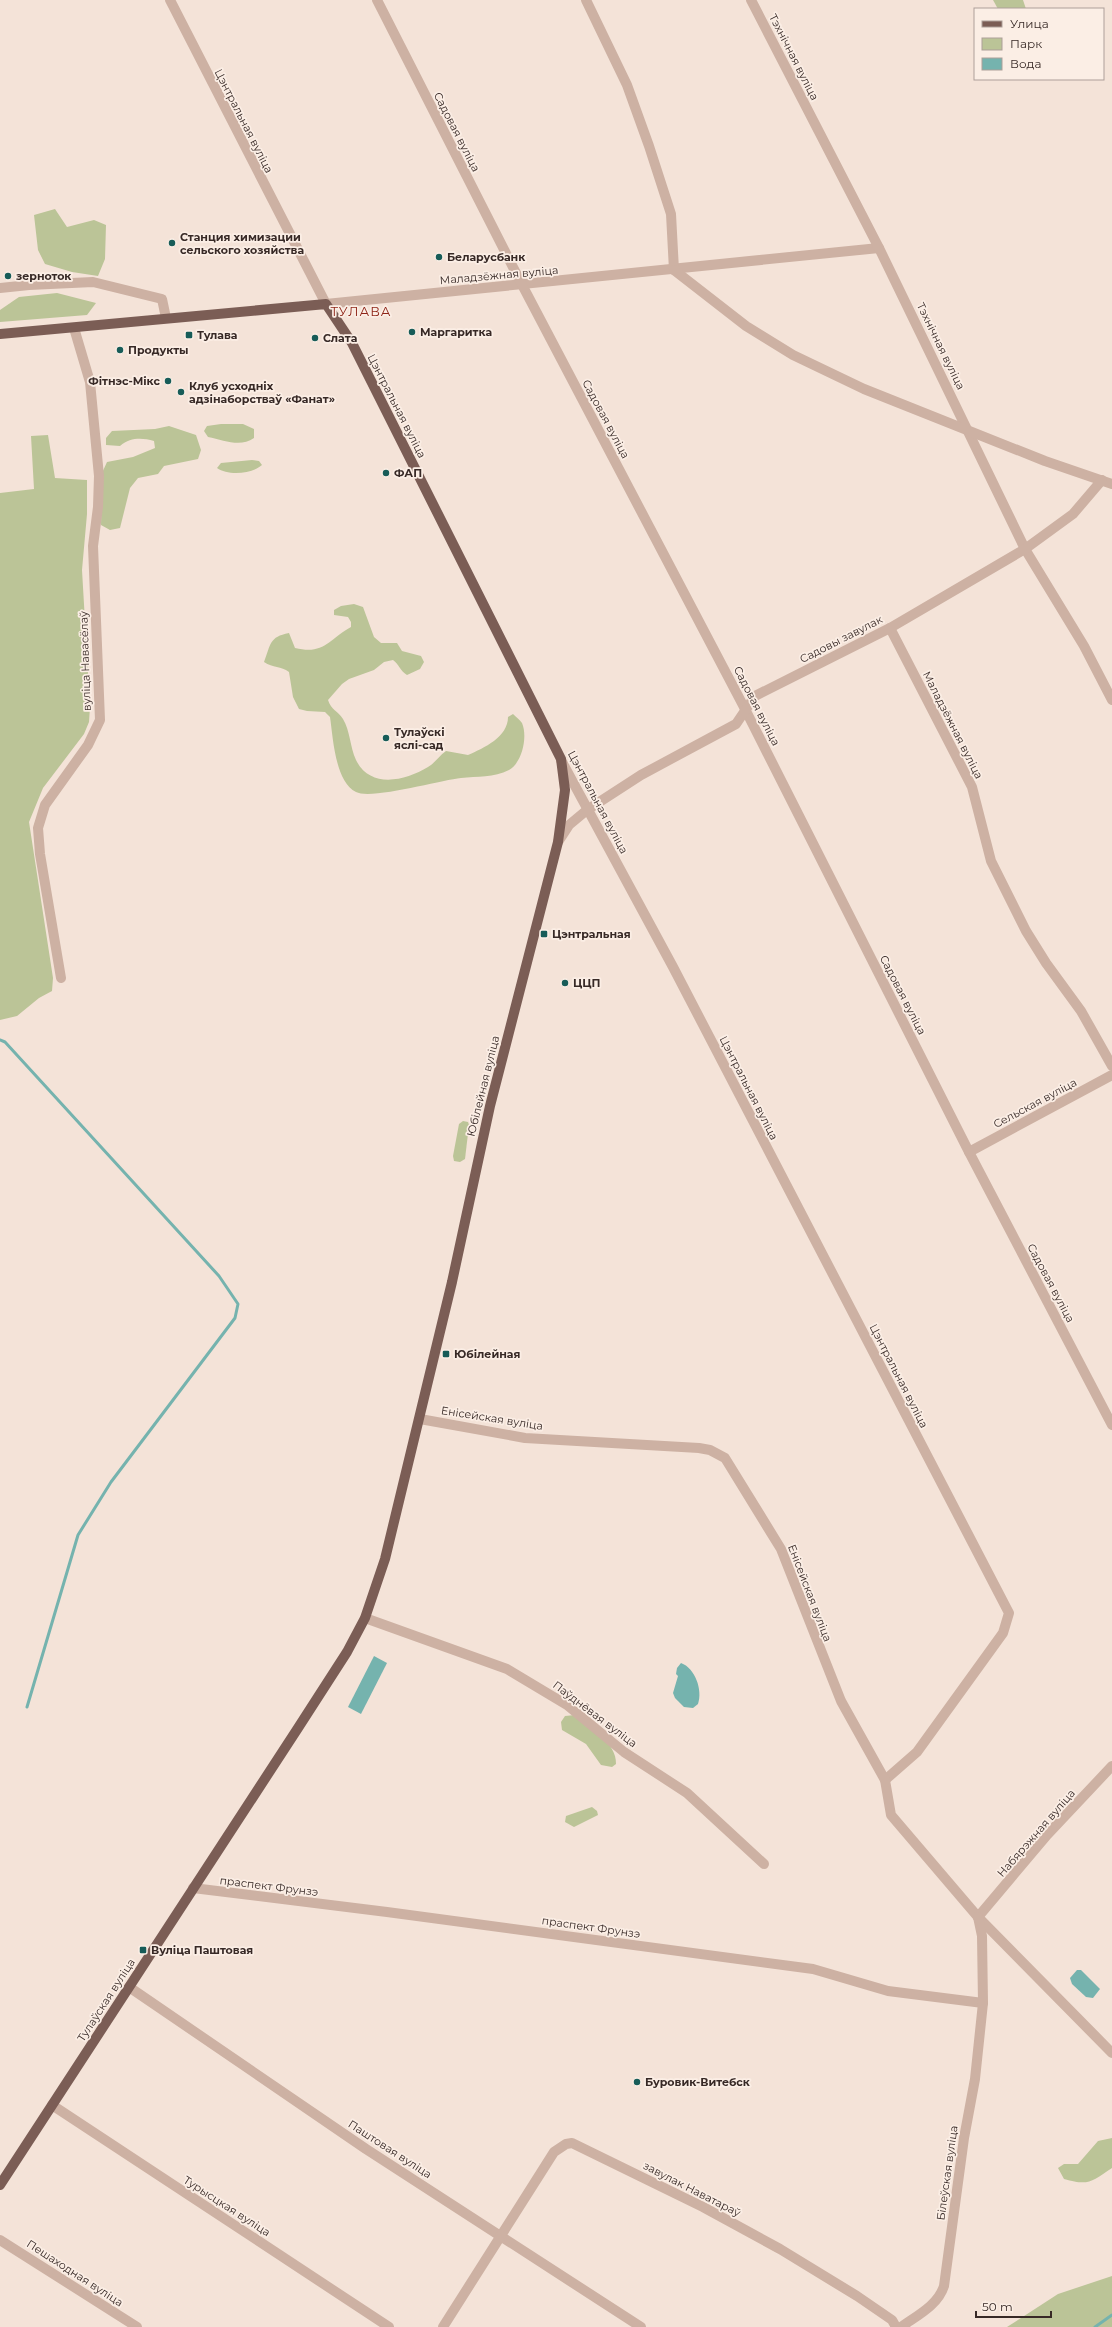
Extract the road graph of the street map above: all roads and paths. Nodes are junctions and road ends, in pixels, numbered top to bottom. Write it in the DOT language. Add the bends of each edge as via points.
graph roads {
  1 [pos="170,0"];
  2 [pos="377,0"];
  3 [pos="586,0"];
  4 [pos="751,0"];
  5 [pos="879,248"];
  6 [pos="674,270"];
  7 [pos="522,285"];
  8 [pos="0,288"];
  9 [pos="326,304"];
  10 [pos="166,318"];
  11 [pos="74,328"];
  12 [pos="0,334"];
  13 [pos="970,431"];
  14 [pos="1107,482"];
  15 [pos="1026,549"];
  16 [pos="890,628"];
  17 [pos="1112,700"];
  18 [pos="745,709"];
  19 [pos="560,759"];
  20 [pos="587,810"];
  21 [pos="558,842"];
  22 [pos="61,978"];
  23 [pos="1112,1066"];
  24 [pos="1112,1075"];
  25 [pos="969,1152"];
  26 [pos="420,1419"];
  27 [pos="1112,1425"];
  28 [pos="365,1618"];
  29 [pos="1112,1766"];
  30 [pos="885,1780"];
  31 [pos="764,1864"];
  32 [pos="193,1888"];
  33 [pos="978,1917"];
  34 [pos="129,1987"];
  35 [pos="982,2003"];
  36 [pos="1112,2053"];
  37 [pos="52,2105"];
  38 [pos="0,2185"];
  39 [pos="500,2234"];
  40 [pos="0,2240"];
  41 [pos="137,2327"];
  42 [pos="389,2327"];
  43 [pos="443,2327"];
  44 [pos="641,2327"];
  45 [pos="896,2327"];
  46 [pos="901,2327"];
  1 -- 9 [label="street, Цэнтральная вуліца"];
  2 -- 7 [label="street, Садовая вуліца"];
  3 -- 6 [label="street" via="628,85 649,146 671,214"];
  4 -- 5 [label="street, Тэхнічная вуліца"];
  5 -- 6 [label="street, Маладзёжная вуліца"];
  5 -- 13 [label="street, Тэхнічная вуліца"];
  6 -- 7 [label="street, Маладзёжная вуліца"];
  6 -- 13 [label="street" via="746,326 793,355 864,389"];
  7 -- 9 [label="street, Маладзёжная вуліца"];
  7 -- 18 [label="street, Садовая вуліца"];
  8 -- 10 [label="street" via="93,282 162,299"];
  9 -- 10 [label="main road"];
  9 -- 19 [label="main road, Цэнтральная вуліца" via="352,343"];
  10 -- 11 [label="main road"];
  11 -- 12 [label="main road"];
  11 -- 22 [label="street, вуліца Навасёлаў" via="90,382 99,476 93,546 100,720 88,745 45,805 38,828"];
  13 -- 14 [label="street" via="1044,461"];
  13 -- 15 [label="street, Тэхнічная вуліца"];
  14 -- 15 [label="street, Садовы завулак" via="1073,514"];
  15 -- 16 [label="street, Садовы завулак"];
  15 -- 17 [label="street, Тэхнічная вуліца" via="1084,646"];
  16 -- 18 [label="street, Садовы завулак" via="755,696"];
  16 -- 23 [label="street, Маладзёжная вуліца" via="972,786 990,861 1026,931 1081,1011"];
  18 -- 20 [label="street, Садовы завулак" via="736,724 641,775"];
  18 -- 25 [label="street, Садовая вуліца"];
  19 -- 20 [label="street, Цэнтральная вуліца"];
  19 -- 21 [label="main road, Юбілейная вуліца" via="565,790"];
  20 -- 21 [label="street, Садовы завулак" via="569,825"];
  20 -- 30 [label="street, Цэнтральная вуліца" via="676,974 1009,1614 1003,1633 917,1752"];
  21 -- 26 [label="main road, Юбілейная вуліца" via="490,1106"];
  24 -- 25 [label="street, Сельская вуліца"];
  25 -- 27 [label="street, Садовая вуліца"];
  26 -- 28 [label="main road, Юбілейная вуліца" via="385,1558"];
  26 -- 30 [label="street, Енісейская вуліца" via="525,1438 698,1448 710,1450 724,1458 781,1549 840,1701"];
  28 -- 31 [label="street, Паўднёвая вуліца" via="507,1669 566,1705 624,1752 687,1793"];
  28 -- 32 [label="main road, Тулаўская вуліца" via="347,1652"];
  29 -- 33 [label="street, Набярэжная вуліца" via="1047,1835"];
  30 -- 33 [label="street, Енісейская вуліца" via="891,1815"];
  32 -- 34 [label="main road, Тулаўская вуліца"];
  32 -- 35 [label="street, праспект Фрунзэ" via="813,1969 888,1991"];
  33 -- 35 [label="street, Білеўская вуліца" via="982,1936"];
  33 -- 36 [label="street, Енісейская вуліца"];
  34 -- 37 [label="main road, Тулаўская вуліца"];
  34 -- 39 [label="street, Паштовая вуліца" via="366,2148"];
  35 -- 46 [label="street, Білеўская вуліца" via="975,2079 964,2138 944,2286 941,2297"];
  37 -- 38 [label="main road, Тулаўская вуліца"];
  37 -- 42 [label="street, Турысцкая вуліца"];
  39 -- 43 [label="street, завулак Наватараў"];
  39 -- 44 [label="street, Паштовая вуліца"];
  39 -- 45 [label="street, завулак Наватараў" via="554,2152 566,2144 578,2144 780,2249 857,2296 892,2320"];
  40 -- 41 [label="street, Пешаходная вуліца"];
}
